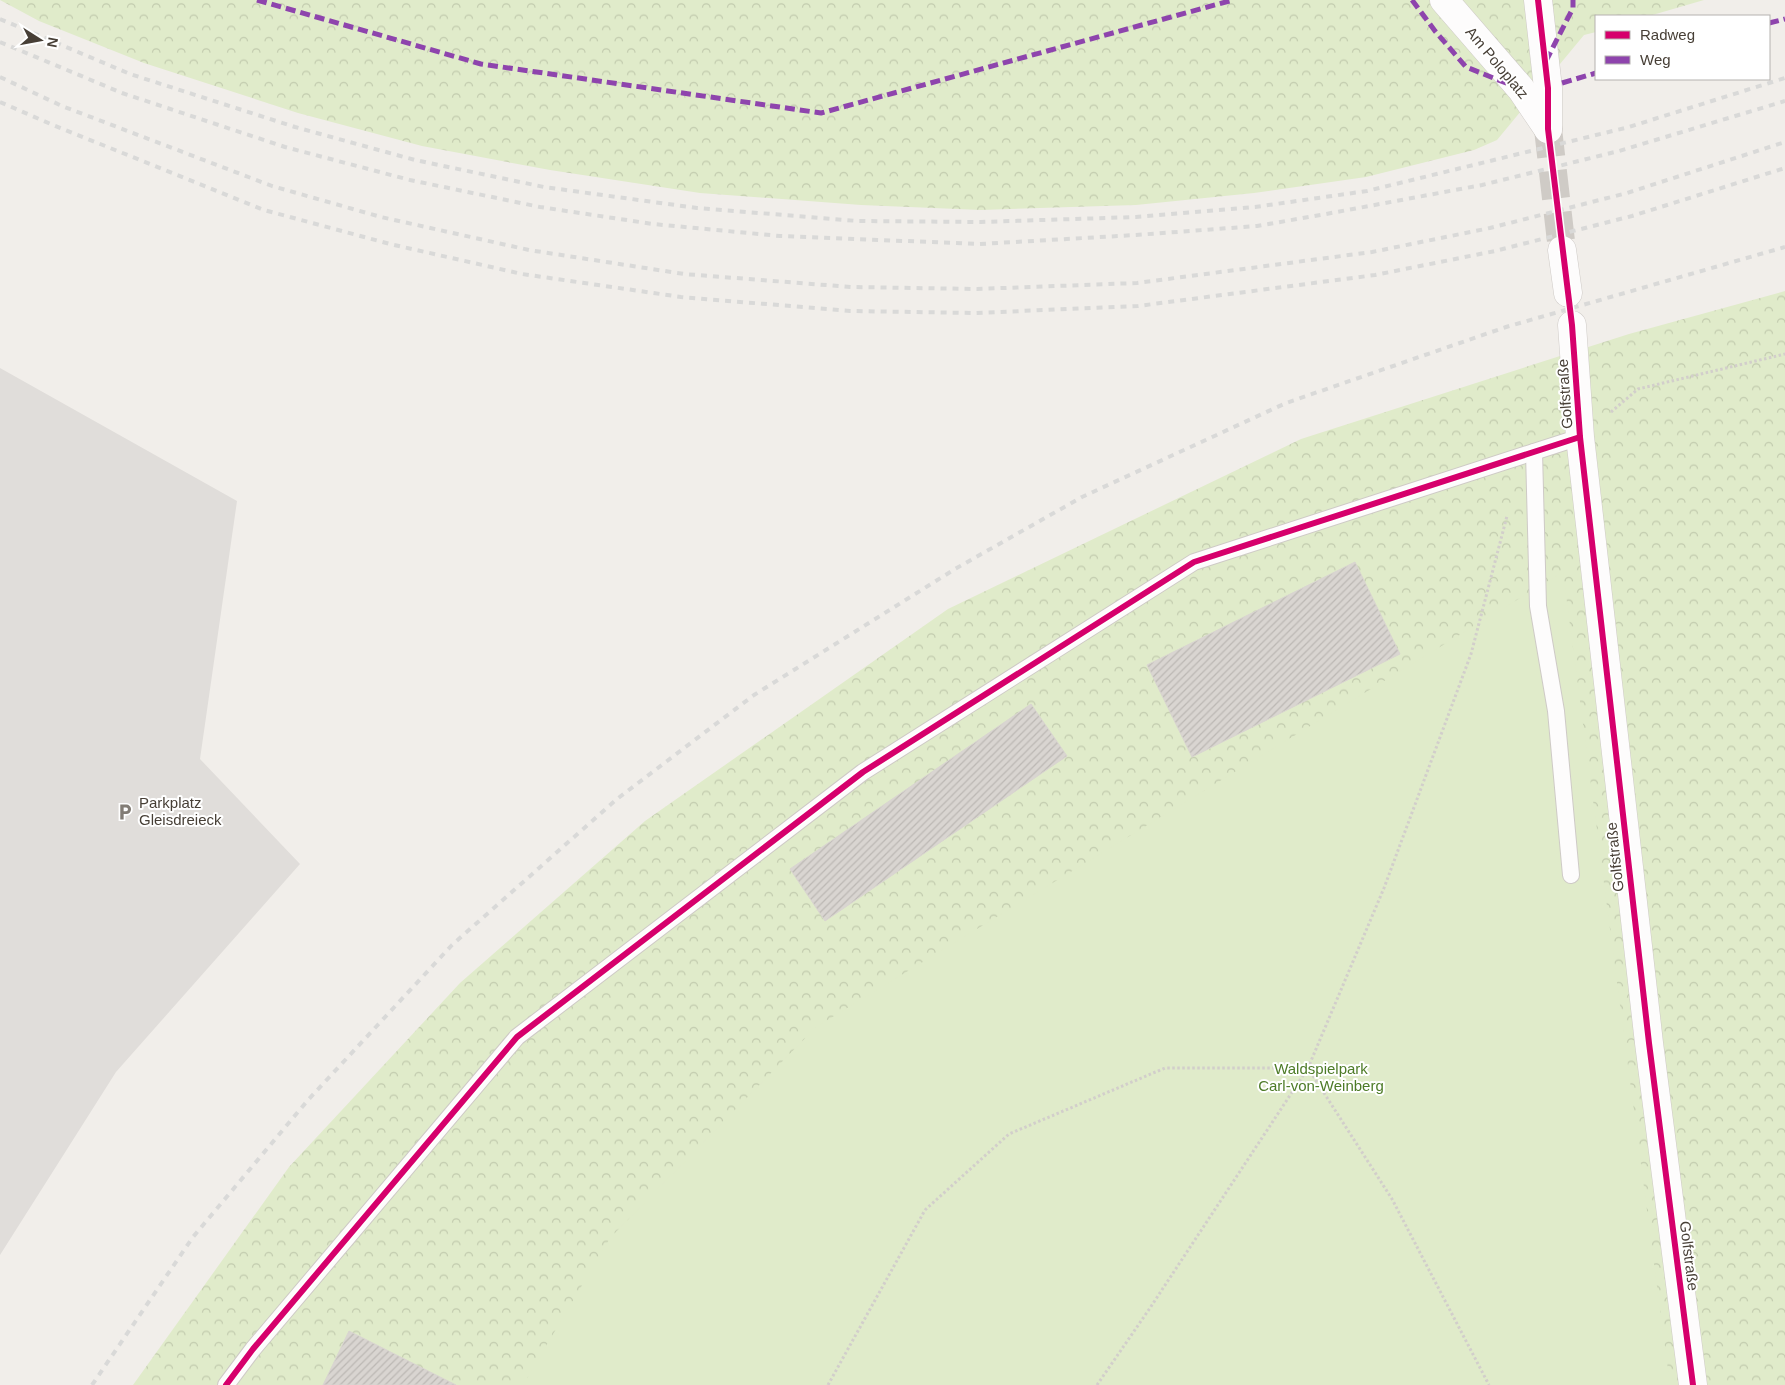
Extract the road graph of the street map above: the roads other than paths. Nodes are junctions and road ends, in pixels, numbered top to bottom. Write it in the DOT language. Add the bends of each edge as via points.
graph roads {
  1 [pos="1444,0"];
  2 [pos="1538,0"];
  3 [pos="1562,250"];
  4 [pos="1568,293"];
  5 [pos="1572,326"];
  6 [pos="1580,437"];
  7 [pos="1534,452"];
  8 [pos="1571,875"];
  9 [pos="226,1385"];
  10 [pos="1693,1385"];
  1 -- 2 [label="street, Am Poloplatz" via="1521,89 1548,129 1548,88"];
  3 -- 4 [label="street"];
  5 -- 6 [label="street, Golfstraße"];
  6 -- 7 [label="lane"];
  6 -- 10 [label="street, Golfstraße" via="1649,1043"];
  7 -- 8 [label="lane" via="1538,606 1556,711"];
  7 -- 9 [label="lane" via="1194,562 862,772 517,1037 252,1349"];
}
